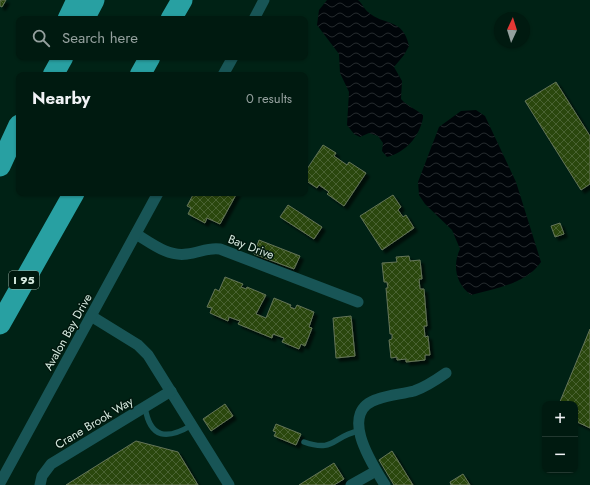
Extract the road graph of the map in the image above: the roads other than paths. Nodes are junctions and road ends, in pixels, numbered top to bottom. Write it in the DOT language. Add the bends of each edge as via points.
graph roads {
  1 [pos="77,0"];
  2 [pos="94,0"];
  3 [pos="182,0"];
  4 [pos="264,0"];
  5 [pos="69,16"];
  6 [pos="86,16"];
  7 [pos="173,16"];
  8 [pos="256,16"];
  9 [pos="49,60"];
  10 [pos="61,60"];
  11 [pos="148,60"];
  12 [pos="231,60"];
  13 [pos="43,72"];
  14 [pos="55,72"];
  15 [pos="142,72"];
  16 [pos="225,72"];
  17 [pos="16,131"];
  18 [pos="16,143"];
  19 [pos="0,166"];
  20 [pos="0,172"];
  21 [pos="72,196"];
  22 [pos="156,196"];
  23 [pos="136,234"];
  24 [pos="358,302"];
  25 [pos="91,316"];
  26 [pos="0,324"];
  27 [pos="446,373"];
  28 [pos="171,391"];
  29 [pos="145,407"];
  30 [pos="192,425"];
  31 [pos="359,431"];
  32 [pos="304,442"];
  33 [pos="376,471"];
  34 [pos="0,483"];
  35 [pos="40,485"];
  36 [pos="229,485"];
  37 [pos="351,485"];
  38 [pos="385,485"];
  1 -- 5 [label="highway"];
  2 -- 6 [label="highway"];
  3 -- 7 [label="highway"];
  4 -- 8 [label="street"];
  9 -- 13 [label="highway"];
  10 -- 14 [label="highway"];
  11 -- 15 [label="highway"];
  12 -- 16 [label="street"];
  17 -- 19 [label="highway"];
  18 -- 20 [label="highway"];
  21 -- 26 [label="highway, I 95"];
  22 -- 23 [label="street, Avalon Bay Drive"];
  23 -- 24 [label="street, Bay Drive" via="178,255 211,248 220,249"];
  23 -- 25 [label="street, Avalon Bay Drive"];
  25 -- 28 [label="street" via="138,345 148,355"];
  25 -- 34 [label="street, Avalon Bay Drive"];
  27 -- 31 [label="street" via="414,390 367,404 361,413"];
  28 -- 29 [label="street, Crane Brook Way"];
  28 -- 30 [label="street"];
  29 -- 30 [label="lane" via="151,428 157,433 172,434"];
  29 -- 35 [label="street, Crane Brook Way" via="51,464 44,472"];
  30 -- 36 [label="street"];
  31 -- 32 [label="lane" via="347,433 329,446 317,447"];
  31 -- 33 [label="street" via="363,448"];
  33 -- 37 [label="street"];
  33 -- 38 [label="street"];
}
